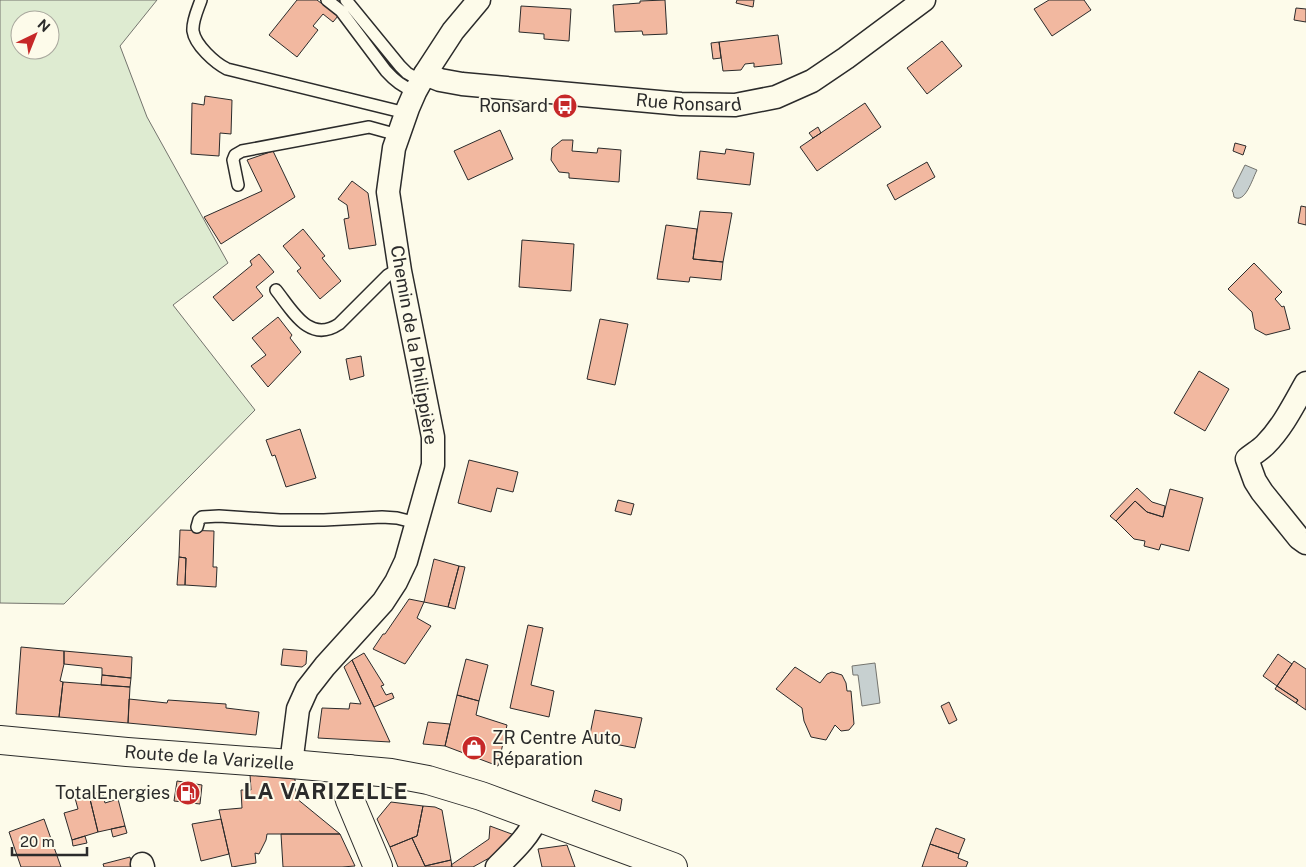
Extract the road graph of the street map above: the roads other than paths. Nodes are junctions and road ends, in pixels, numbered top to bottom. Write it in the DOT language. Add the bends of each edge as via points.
graph roads {
  1 [pos="201,0"];
  2 [pos="327,0"];
  3 [pos="346,0"];
  4 [pos="924,0"];
  5 [pos="476,1"];
  6 [pos="420,82"];
  7 [pos="406,113"];
  8 [pos="398,134"];
  9 [pos="238,185"];
  10 [pos="400,271"];
  11 [pos="276,290"];
  12 [pos="1306,383"];
  13 [pos="417,523"];
  14 [pos="197,527"];
  15 [pos="1306,543"];
  16 [pos="0,740"];
  17 [pos="291,764"];
  18 [pos="349,769"];
  19 [pos="537,817"];
  20 [pos="378,867"];
  21 [pos="497,867"];
  22 [pos="673,867"];
  1 -- 7 [label="lane" via="193,32 218,65"];
  2 -- 6 [label="lane" via="341,11 393,79 400,85"];
  3 -- 6 [label="lane" via="400,66"];
  4 -- 6 [label="street, Rue Ronsard" via="812,81 776,97 735,105 681,104 440,80"];
  5 -- 6 [label="street, Chemin de la Philippière"];
  6 -- 7 [label="street, Chemin de la Philippière"];
  7 -- 8 [label="street, Chemin de la Philippière"];
  8 -- 9 [label="lane" via="369,127 242,151 235,154 233,160"];
  8 -- 10 [label="street, Chemin de la Philippière" via="388,192"];
  10 -- 11 [label="lane" via="388,275 339,324 326,330 309,328"];
  10 -- 13 [label="street, Chemin de la Philippière" via="432,438 433,465"];
  12 -- 15 [label="street" via="1276,434 1246,459 1262,492"];
  13 -- 14 [label="lane" via="382,517 288,520 219,516 202,517"];
  13 -- 17 [label="street, Chemin de la Philippière" via="406,561 383,602 307,689 298,709"];
  16 -- 17 [label="main road, Route de la Varizelle"];
  17 -- 18 [label="main road, Route de la Varizelle"];
  18 -- 19 [label="main road, Route de la Varizelle" via="428,780"];
  18 -- 20 [label="main road" via="347,789 350,800"];
  19 -- 21 [label="street" via="524,840"];
  19 -- 22 [label="main road, Route de la Varizelle"];
}
